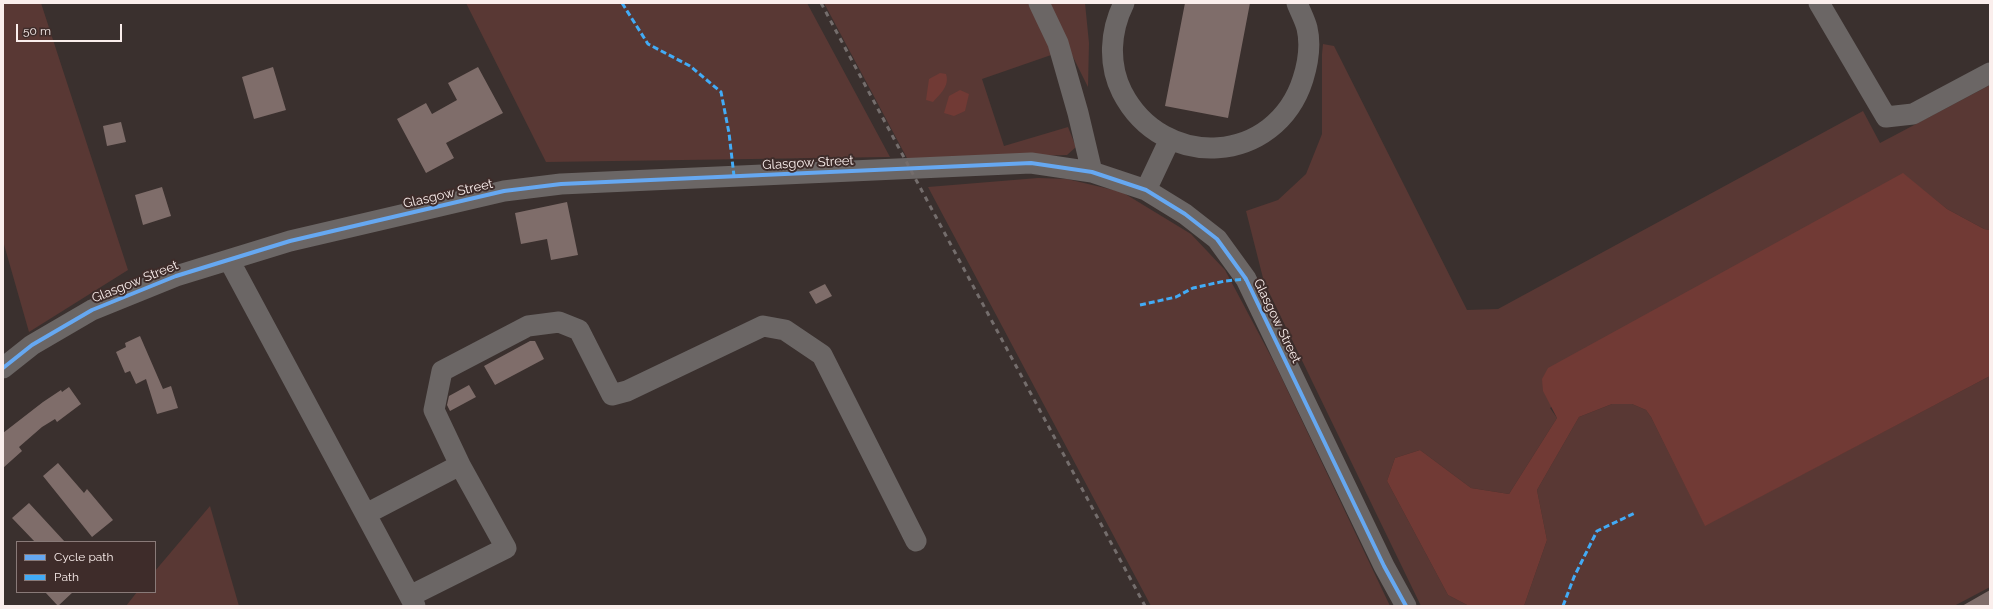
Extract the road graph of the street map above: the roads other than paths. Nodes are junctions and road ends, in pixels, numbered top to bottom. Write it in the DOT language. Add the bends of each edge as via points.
graph roads {
  1 [pos="1038,3"];
  2 [pos="1124,3"];
  3 [pos="1297,3"];
  4 [pos="1819,3"];
  5 [pos="1990,73"];
  6 [pos="1170,139"];
  7 [pos="1092,172"];
  8 [pos="1146,190"];
  9 [pos="229,260"];
  10 [pos="3,368"];
  11 [pos="460,465"];
  12 [pos="366,514"];
  13 [pos="916,541"];
  14 [pos="413,601"];
  15 [pos="1406,606"];
  1 -- 7 [label="street" via="1058,43"];
  2 -- 6 [label="street" via="1116,18 1111,49 1116,80 1130,108 1152,130"];
  3 -- 6 [label="street" via="1307,29 1308,63 1298,95 1278,122 1249,141 1216,149 1182,145"];
  4 -- 5 [label="street" via="1886,117 1913,114"];
  6 -- 8 [label="street"];
  7 -- 8 [label="street, Glasgow Street"];
  7 -- 9 [label="street, Glasgow Street" via="1031,163 561,184 504,191 290,241"];
  8 -- 15 [label="street, Glasgow Street" via="1185,214 1217,239 1246,279 1384,566"];
  9 -- 10 [label="street, Glasgow Street" via="176,276 92,310 32,345"];
  9 -- 12 [label="street"];
  11 -- 12 [label="street"];
  11 -- 13 [label="street" via="434,410 442,371 528,326 560,322 579,330 612,395 627,391 763,326 785,330 822,355"];
  11 -- 14 [label="street" via="506,548"];
  12 -- 14 [label="street"];
}
